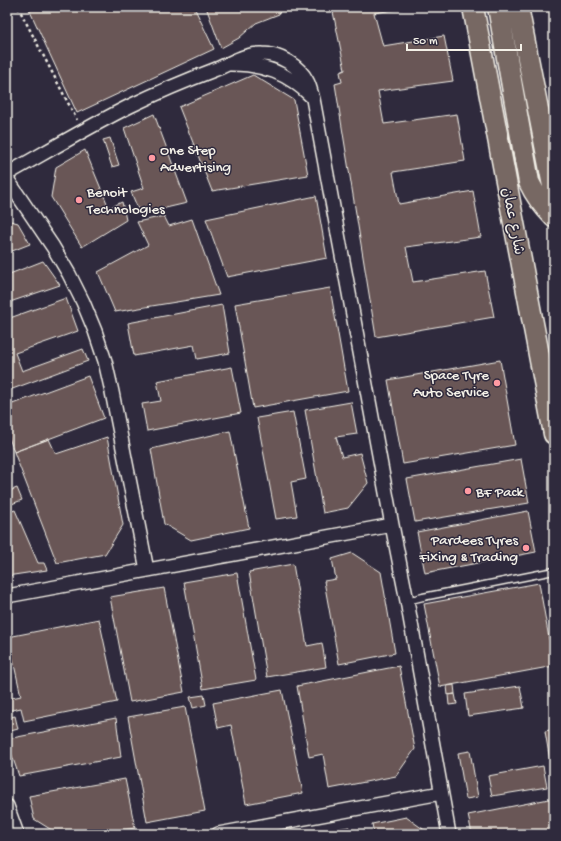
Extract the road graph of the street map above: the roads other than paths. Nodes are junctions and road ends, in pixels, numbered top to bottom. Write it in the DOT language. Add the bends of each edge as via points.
graph roads {
  1 [pos="498,7"];
  2 [pos="518,7"];
  3 [pos="472,10"];
  4 [pos="7,174"];
  5 [pos="7,179"];
  6 [pos="554,191"];
  7 [pos="554,217"];
  8 [pos="554,434"];
  9 [pos="392,525"];
  10 [pos="147,570"];
  11 [pos="554,570"];
  12 [pos="7,596"];
  13 [pos="407,601"];
  14 [pos="441,793"];
  15 [pos="7,806"];
  16 [pos="17,834"];
  17 [pos="218,834"];
  18 [pos="449,834"];
  1 -- 7 [label="main road" via="529,182 541,203"];
  2 -- 6 [label="main road"];
  3 -- 8 [label="main road, شارع عمان"];
  4 -- 9 [label="street" via="130,106 229,64 260,66 289,78 302,87 313,99"];
  5 -- 10 [label="street" via="69,274 95,331 112,392"];
  9 -- 10 [label="street"];
  9 -- 13 [label="street"];
  10 -- 12 [label="street"];
  11 -- 13 [label="lane"];
  13 -- 14 [label="street"];
  14 -- 17 [label="street"];
  14 -- 18 [label="street"];
  15 -- 16 [label="street"];
}
